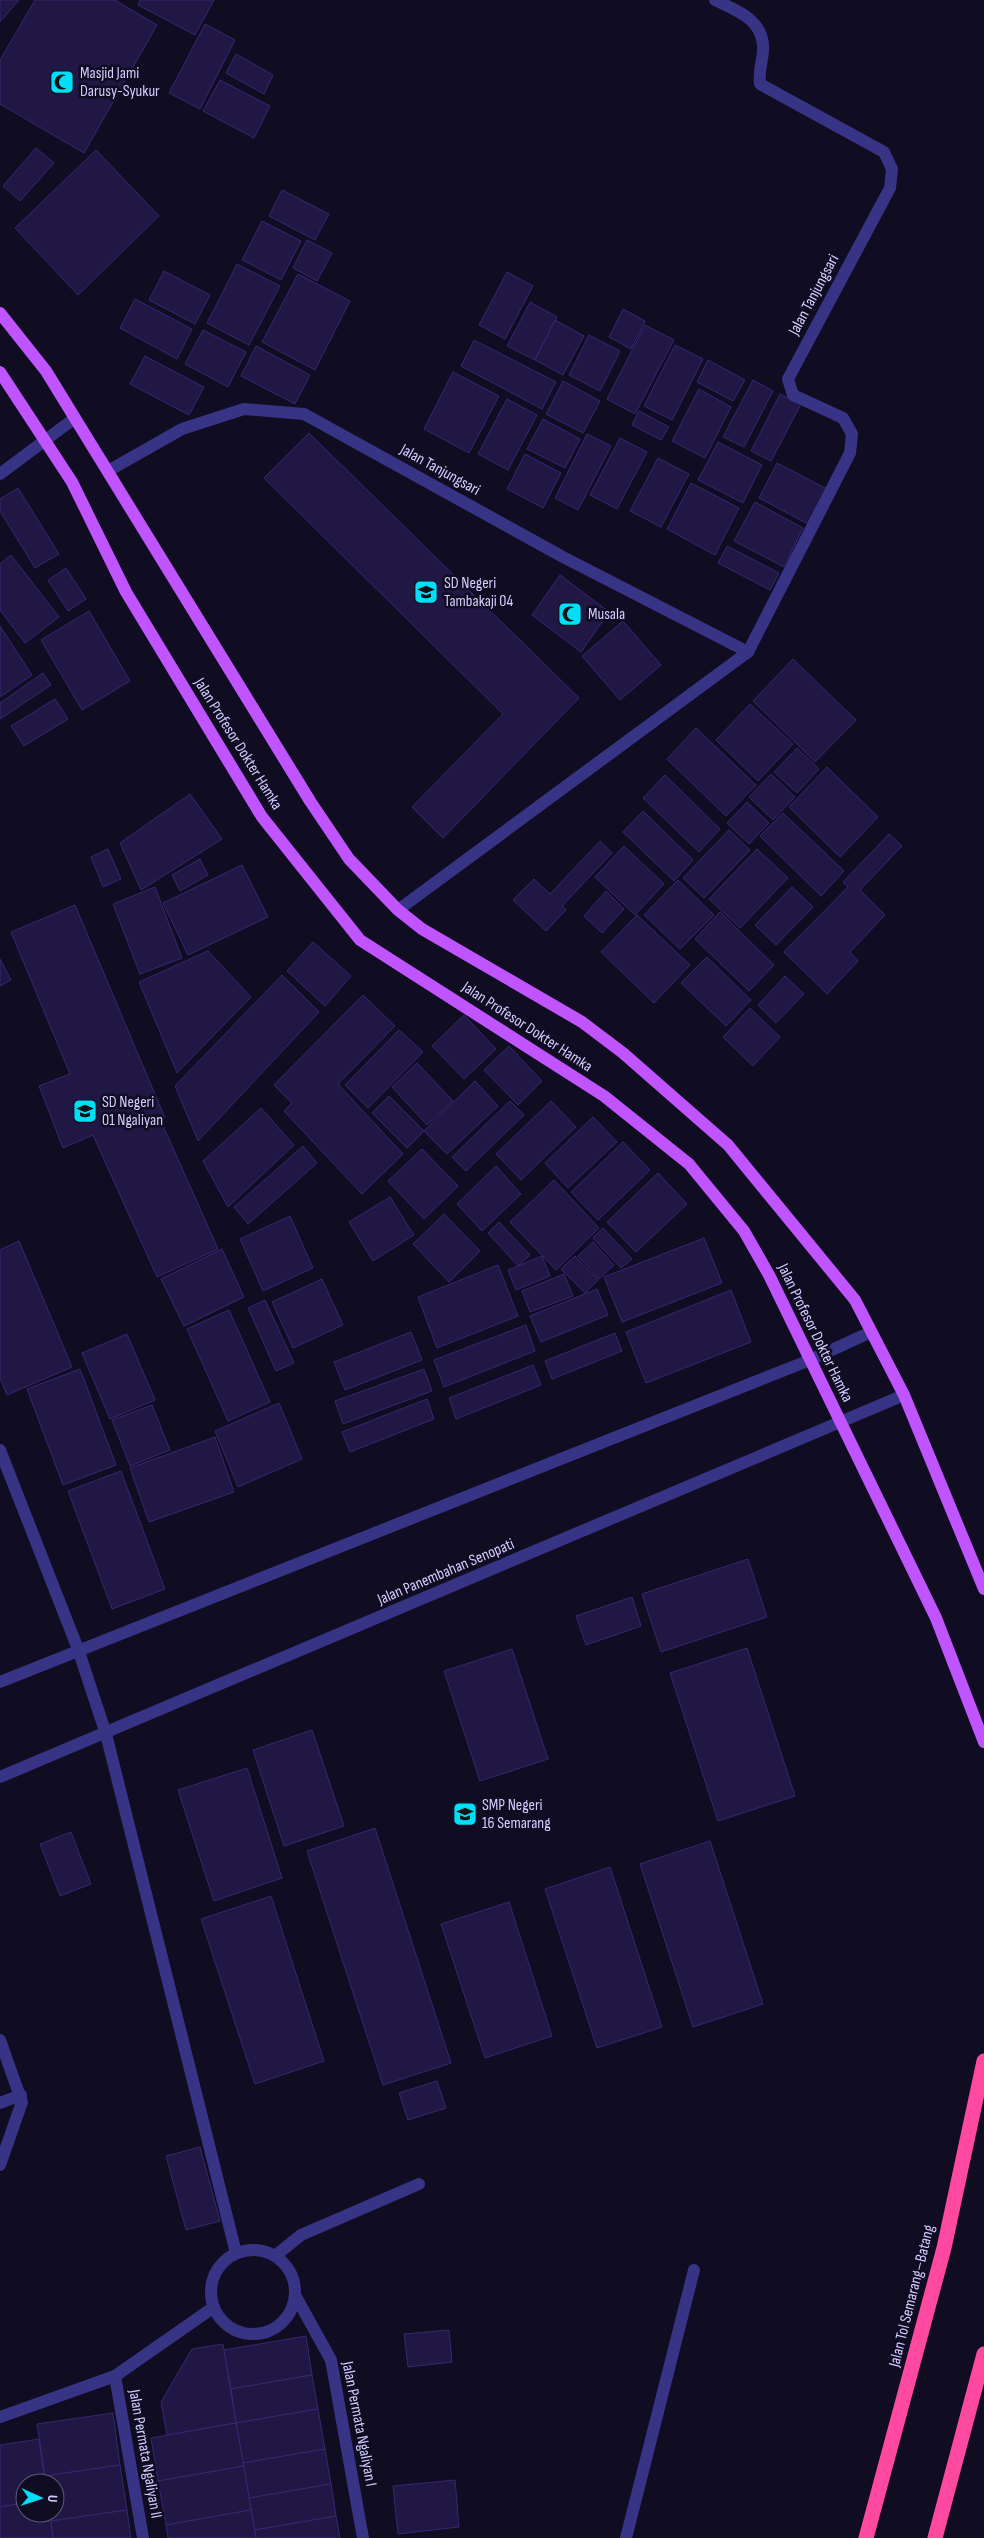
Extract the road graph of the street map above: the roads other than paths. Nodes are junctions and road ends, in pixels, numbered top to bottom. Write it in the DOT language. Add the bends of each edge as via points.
graph roads {
  1 [pos="715,0"];
  2 [pos="0,313"];
  3 [pos="0,372"];
  4 [pos="75,418"];
  5 [pos="45,442"];
  6 [pos="108,471"];
  7 [pos="0,474"];
  8 [pos="748,652"];
  9 [pos="398,910"];
  10 [pos="871,1332"];
  11 [pos="810,1360"];
  12 [pos="904,1394"];
  13 [pos="840,1422"];
  14 [pos="0,1450"];
  15 [pos="984,1589"];
  16 [pos="78,1649"];
  17 [pos="0,1682"];
  18 [pos="106,1734"];
  19 [pos="984,1742"];
  20 [pos="0,1777"];
  21 [pos="0,2040"];
  22 [pos="984,2061"];
  23 [pos="21,2095"];
  24 [pos="0,2103"];
  25 [pos="0,2165"];
  26 [pos="420,2184"];
  27 [pos="236,2253"];
  28 [pos="275,2256"];
  29 [pos="694,2270"];
  30 [pos="295,2295"];
  31 [pos="214,2307"];
  32 [pos="984,2354"];
  33 [pos="115,2376"];
  34 [pos="0,2417"];
  35 [pos="144,2538"];
  36 [pos="363,2538"];
  37 [pos="626,2538"];
  38 [pos="866,2538"];
  39 [pos="935,2538"];
  1 -- 8 [label="street, Jalan Tanjungsari" via="751,18 758,31 763,45 760,84 884,152 892,169 890,188 788,379 793,395 843,418 852,434 850,453"];
  2 -- 4 [label="main road, Jalan Profesor Dokter Hamka" via="46,371"];
  3 -- 5 [label="main road, Jalan Profesor Dokter Hamka"];
  4 -- 5 [label="street"];
  4 -- 6 [label="main road, Jalan Profesor Dokter Hamka"];
  5 -- 7 [label="street"];
  5 -- 11 [label="main road, Jalan Profesor Dokter Hamka" via="72,482 126,592 262,817 360,940 604,1096 689,1164 744,1231"];
  6 -- 8 [label="street, Jalan Tanjungsari" via="182,428 244,409 304,414 563,557"];
  6 -- 9 [label="main road, Jalan Profesor Dokter Hamka" via="310,801 349,859"];
  8 -- 9 [label="street, Jalan Tanjungsari"];
  9 -- 10 [label="main road, Jalan Profesor Dokter Hamka" via="422,929 582,1022 623,1053 728,1145 855,1300"];
  10 -- 11 [label="street"];
  10 -- 12 [label="main road, Jalan Profesor Dokter Hamka"];
  11 -- 13 [label="main road, Jalan Profesor Dokter Hamka"];
  11 -- 16 [label="street"];
  12 -- 13 [label="street, Jalan Panembahan Senopati"];
  12 -- 15 [label="main road, Jalan Profesor Dokter Hamka"];
  13 -- 18 [label="street, Jalan Panembahan Senopati"];
  13 -- 19 [label="main road, Jalan Profesor Dokter Hamka" via="936,1618"];
  14 -- 16 [label="street"];
  16 -- 17 [label="street"];
  16 -- 18 [label="street"];
  18 -- 20 [label="street, Jalan Panembahan Senopati"];
  18 -- 27 [label="street"];
  21 -- 23 [label="street"];
  22 -- 38 [label="highway, Jalan Tol Semarang–Batang" via="944,2248"];
  23 -- 24 [label="street"];
  23 -- 25 [label="street" via="21,2109"];
  26 -- 28 [label="street" via="302,2235"];
  27 -- 28 [label="street" via="256,2250"];
  27 -- 31 [label="street" via="217,2270 212,2282 210,2295"];
  28 -- 30 [label="street" via="290,2272"];
  29 -- 37 [label="street"];
  30 -- 31 [label="street" via="285,2321 273,2330 259,2334 231,2329"];
  30 -- 36 [label="street, Jalan Permata Ngaliyan I" via="332,2360"];
  31 -- 33 [label="street"];
  32 -- 39 [label="highway"];
  33 -- 34 [label="street"];
  33 -- 35 [label="street, Jalan Permata Ngaliyan II"];
}
